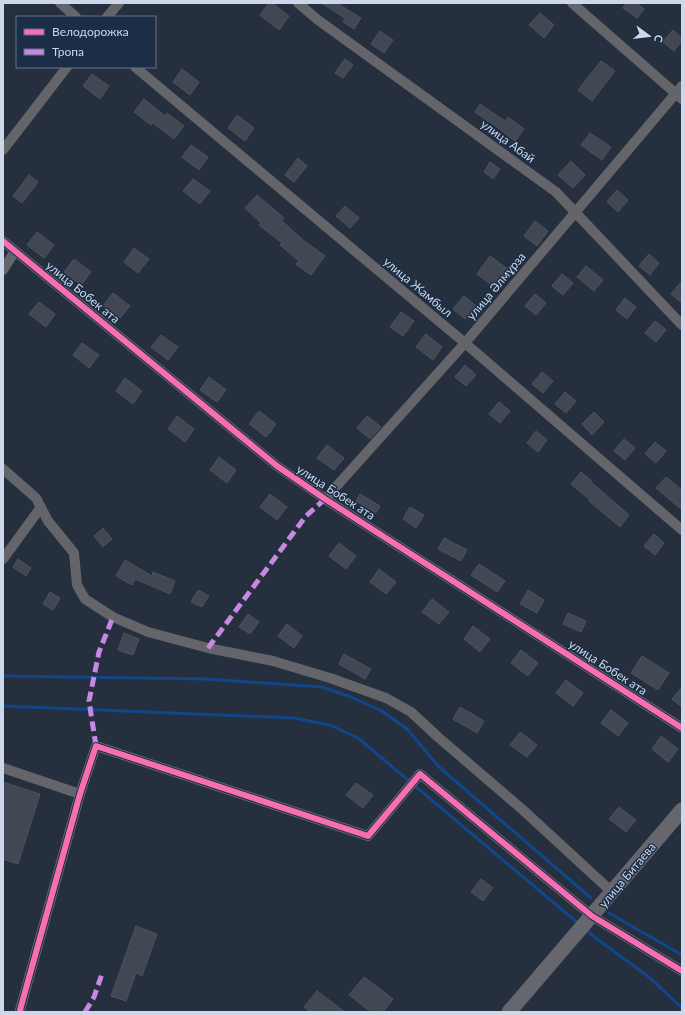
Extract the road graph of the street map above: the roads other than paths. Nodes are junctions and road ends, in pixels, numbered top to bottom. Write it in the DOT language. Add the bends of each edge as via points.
graph roads {
  1 [pos="60,3"];
  2 [pos="119,3"];
  3 [pos="298,3"];
  4 [pos="572,3"];
  5 [pos="75,16"];
  6 [pos="108,16"];
  7 [pos="66,68"];
  8 [pos="136,68"];
  9 [pos="680,93"];
  10 [pos="3,150"];
  11 [pos="575,213"];
  12 [pos="3,241"];
  13 [pos="15,251"];
  14 [pos="3,270"];
  15 [pos="682,325"];
  16 [pos="466,343"];
  17 [pos="3,469"];
  18 [pos="325,499"];
  19 [pos="41,507"];
  20 [pos="682,530"];
  21 [pos="3,559"];
  22 [pos="682,728"];
  23 [pos="3,768"];
  24 [pos="80,794"];
  25 [pos="682,810"];
  26 [pos="612,892"];
  27 [pos="592,916"];
  28 [pos="682,971"];
  29 [pos="20,1012"];
  30 [pos="509,1012"];
  1 -- 5 [label="street"];
  2 -- 6 [label="street"];
  3 -- 11 [label="street, улица Абай" via="556,192"];
  4 -- 9 [label="street"];
  7 -- 10 [label="street"];
  8 -- 16 [label="street, улица Жамбыл"];
  9 -- 11 [label="street, улица Әлмұрза"];
  11 -- 15 [label="street, улица Абай"];
  11 -- 16 [label="street, улица Әлмұрза"];
  12 -- 13 [label="street, улица Бобек ата"];
  13 -- 14 [label="street"];
  13 -- 18 [label="street, улица Бобек ата" via="277,466"];
  16 -- 18 [label="street, улица Әлмұрза"];
  16 -- 20 [label="street, улица Жамбыл"];
  17 -- 19 [label="street" via="36,498"];
  18 -- 22 [label="street, улица Бобек ата"];
  19 -- 21 [label="street"];
  19 -- 26 [label="street" via="48,521 74,553 77,585 85,599 113,616 148,632 208,648 273,661 386,698 411,712"];
  23 -- 24 [label="street"];
  24 -- 27 [label="street" via="96,746 368,836 420,774"];
  24 -- 29 [label="street"];
  25 -- 26 [label="street, улица Битаева"];
  26 -- 27 [label="street, улица Битаева"];
  27 -- 28 [label="street"];
  27 -- 30 [label="street, улица Битаева"];
}
